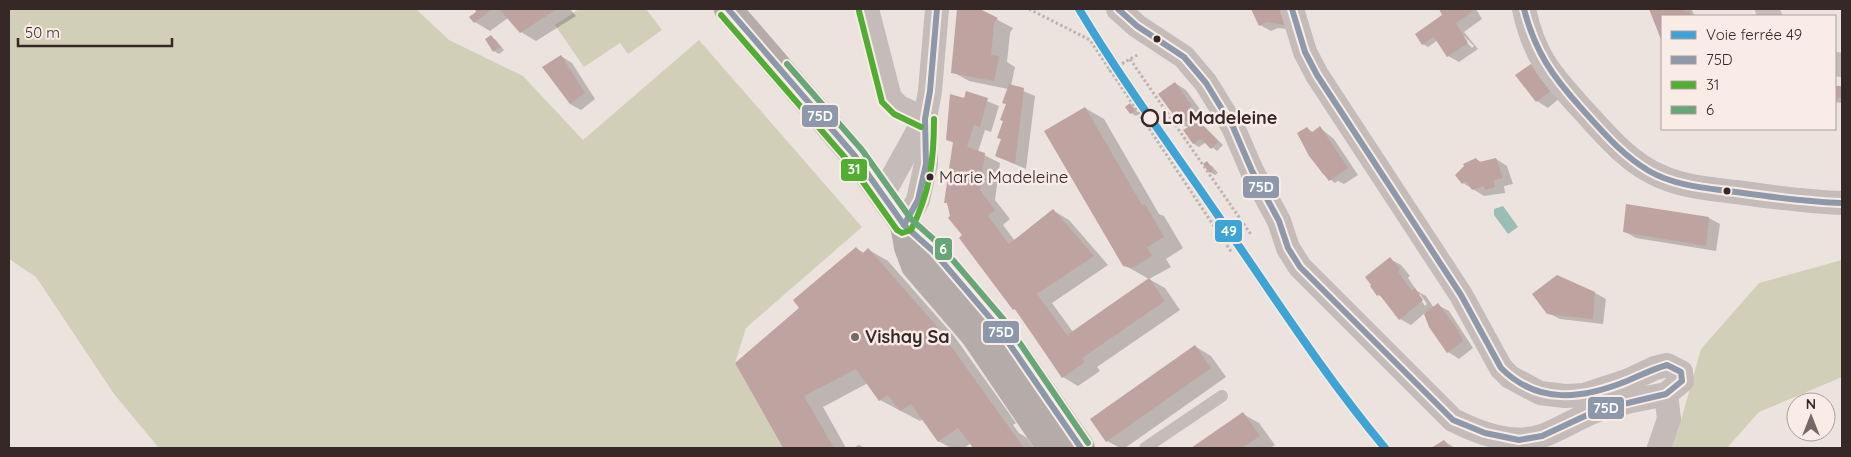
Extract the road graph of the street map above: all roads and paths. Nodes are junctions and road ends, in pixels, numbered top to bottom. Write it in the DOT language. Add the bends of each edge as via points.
graph roads {
  1 [pos="728,9"];
  2 [pos="867,9"];
  3 [pos="937,9"];
  4 [pos="1029,9"];
  5 [pos="1118,9"];
  6 [pos="1292,9"];
  7 [pos="1524,9"];
  8 [pos="1110,71"];
  9 [pos="925,118"];
  10 [pos="882,196"];
  11 [pos="1842,203"];
  12 [pos="904,225"];
  13 [pos="1252,236"];
  14 [pos="1232,252"];
  15 [pos="1666,394"];
  16 [pos="1222,396"];
  17 [pos="1051,448"];
  18 [pos="1081,448"];
  19 [pos="1145,448"];
  20 [pos="1659,448"];
  1 -- 10 [label="street" via="842,140"];
  2 -- 9 [label="street" via="890,98"];
  3 -- 9 [label="street"];
  4 -- 8 [label="path" via="1090,40"];
  5 -- 15 [label="street" via="1194,67 1233,127 1277,216 1288,248 1300,267 1453,420 1497,437 1524,439 1539,437 1598,410"];
  6 -- 15 [label="street" via="1305,52 1317,75 1461,295 1502,368 1526,387 1540,393 1565,396 1584,395 1667,365 1681,372 1682,381"];
  7 -- 11 [label="street" via="1536,52 1550,74 1620,150 1647,169 1661,177 1696,187 1809,202"];
  8 -- 13 [label="path" via="1130,59"];
  8 -- 14 [label="path"];
  9 -- 10 [label="street"];
  9 -- 12 [label="street" via="923,183"];
  10 -- 12 [label="street"];
  12 -- 17 [label="street" via="915,266 975,336"];
  12 -- 18 [label="street" via="933,251 997,326"];
  15 -- 20 [label="street" via="1669,419"];
  16 -- 19 [label="lane"];
}
